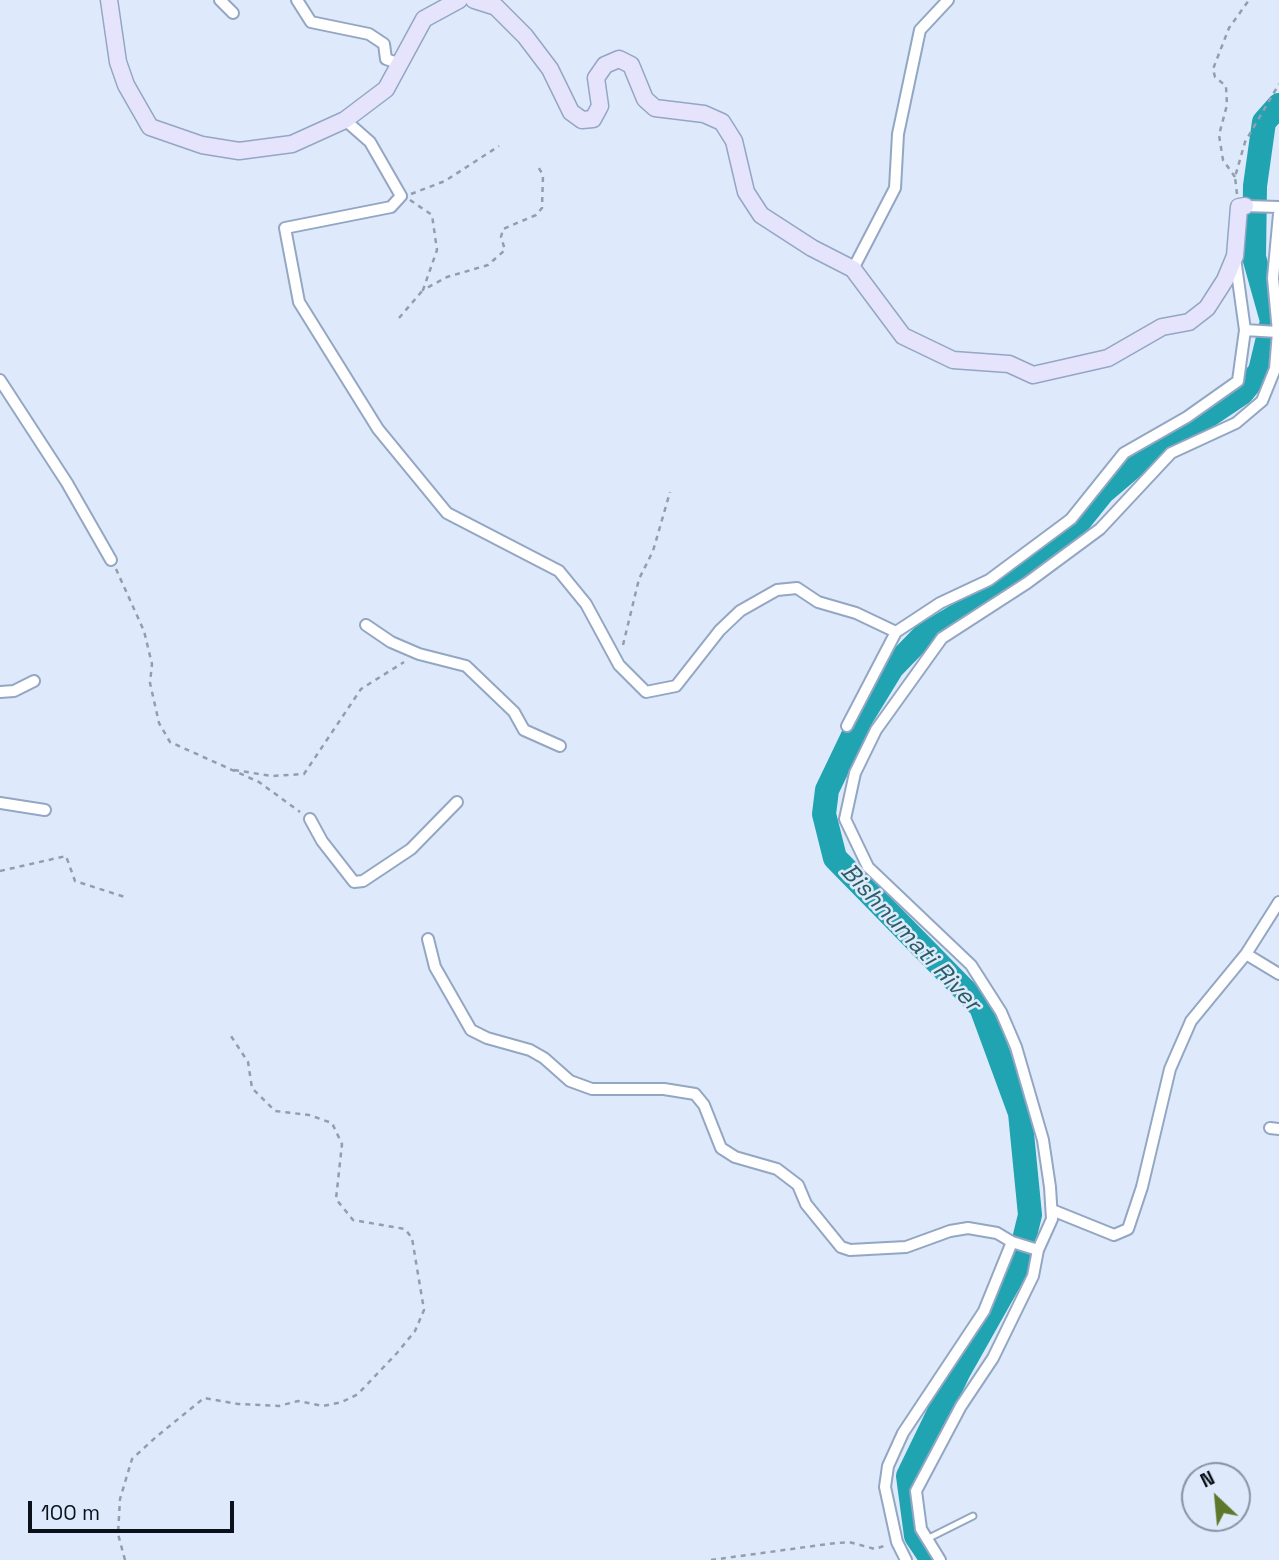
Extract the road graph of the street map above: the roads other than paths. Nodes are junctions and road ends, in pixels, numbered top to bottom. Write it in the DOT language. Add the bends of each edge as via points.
graph roads {
  1 [pos="109,0"];
  2 [pos="220,0"];
  3 [pos="297,0"];
  4 [pos="459,0"];
  5 [pos="474,0"];
  6 [pos="948,0"];
  7 [pos="233,13"];
  8 [pos="400,64"];
  9 [pos="345,120"];
  10 [pos="1242,207"];
  11 [pos="1277,209"];
  12 [pos="1235,256"];
  13 [pos="853,269"];
  14 [pos="1245,330"];
  15 [pos="1278,332"];
  16 [pos="0,380"];
  17 [pos="111,560"];
  18 [pos="366,625"];
  19 [pos="896,632"];
  20 [pos="34,681"];
  21 [pos="0,692"];
  22 [pos="848,726"];
  23 [pos="560,746"];
  24 [pos="457,802"];
  25 [pos="0,803"];
  26 [pos="45,810"];
  27 [pos="310,819"];
  28 [pos="1279,902"];
  29 [pos="428,939"];
  30 [pos="1246,954"];
  31 [pos="1279,974"];
  32 [pos="1052,1210"];
  33 [pos="1012,1242"];
  34 [pos="1033,1248"];
  35 [pos="973,1516"];
  36 [pos="927,1539"];
  37 [pos="906,1560"];
  38 [pos="940,1560"];
  1 -- 9 [label="street" via="118,62 150,127 202,145 260,150 313,136"];
  2 -- 7 [label="street"];
  3 -- 8 [label="street" via="311,22 369,34 384,44 386,59"];
  4 -- 8 [label="street" via="424,19"];
  5 -- 13 [label="street" via="496,7 525,36 550,69 571,112 582,120 593,119 600,106 596,78 605,65 620,59 631,65 645,99 655,108 704,114 722,122 734,141 746,192 761,215"];
  6 -- 13 [label="street" via="920,30 898,134 895,188"];
  8 -- 9 [label="street" via="386,89"];
  9 -- 19 [label="street" via="370,142 401,196 391,207 285,228 299,302 378,429 447,513 559,571 586,604 618,665 646,692 676,686 720,630 740,611 777,590 797,588 818,602"];
  10 -- 11 [label="street"];
  10 -- 12 [label="street"];
  11 -- 15 [label="street" via="1273,278"];
  12 -- 13 [label="street" via="1206,308 1189,322 1162,327 1108,358 1033,375 1009,364 953,360 903,336"];
  12 -- 14 [label="street"];
  14 -- 15 [label="street"];
  14 -- 19 [label="street" via="1238,381 1124,453 1071,519 989,580 940,603"];
  15 -- 32 [label="street" via="1275,369 1262,401 1236,423 1171,453 1100,529 942,638 876,730 855,773 845,820 868,867 971,965 1001,1012 1043,1140"];
  16 -- 17 [label="street"];
  18 -- 23 [label="street" via="419,654 466,666 514,712 524,730"];
  19 -- 22 [label="street"];
  20 -- 21 [label="street"];
  24 -- 27 [label="street" via="411,849 363,881 354,882"];
  25 -- 26 [label="street"];
  28 -- 30 [label="street"];
  29 -- 33 [label="street" via="435,967 471,1030 530,1051 570,1081 592,1089 695,1094 721,1148 735,1157 777,1168 798,1185 806,1204 841,1247 906,1247 968,1228 997,1233"];
  30 -- 31 [label="street"];
  30 -- 32 [label="street" via="1191,1021 1170,1069 1128,1229 1114,1235"];
  32 -- 34 [label="street" via="1052,1219"];
  33 -- 34 [label="street"];
  33 -- 37 [label="street" via="984,1311 903,1433 888,1466 885,1487 897,1542"];
  34 -- 36 [label="street" via="1032,1276 993,1358 961,1406 916,1491 921,1529"];
  35 -- 36 [label="lane"];
  36 -- 38 [label="street"];
}
